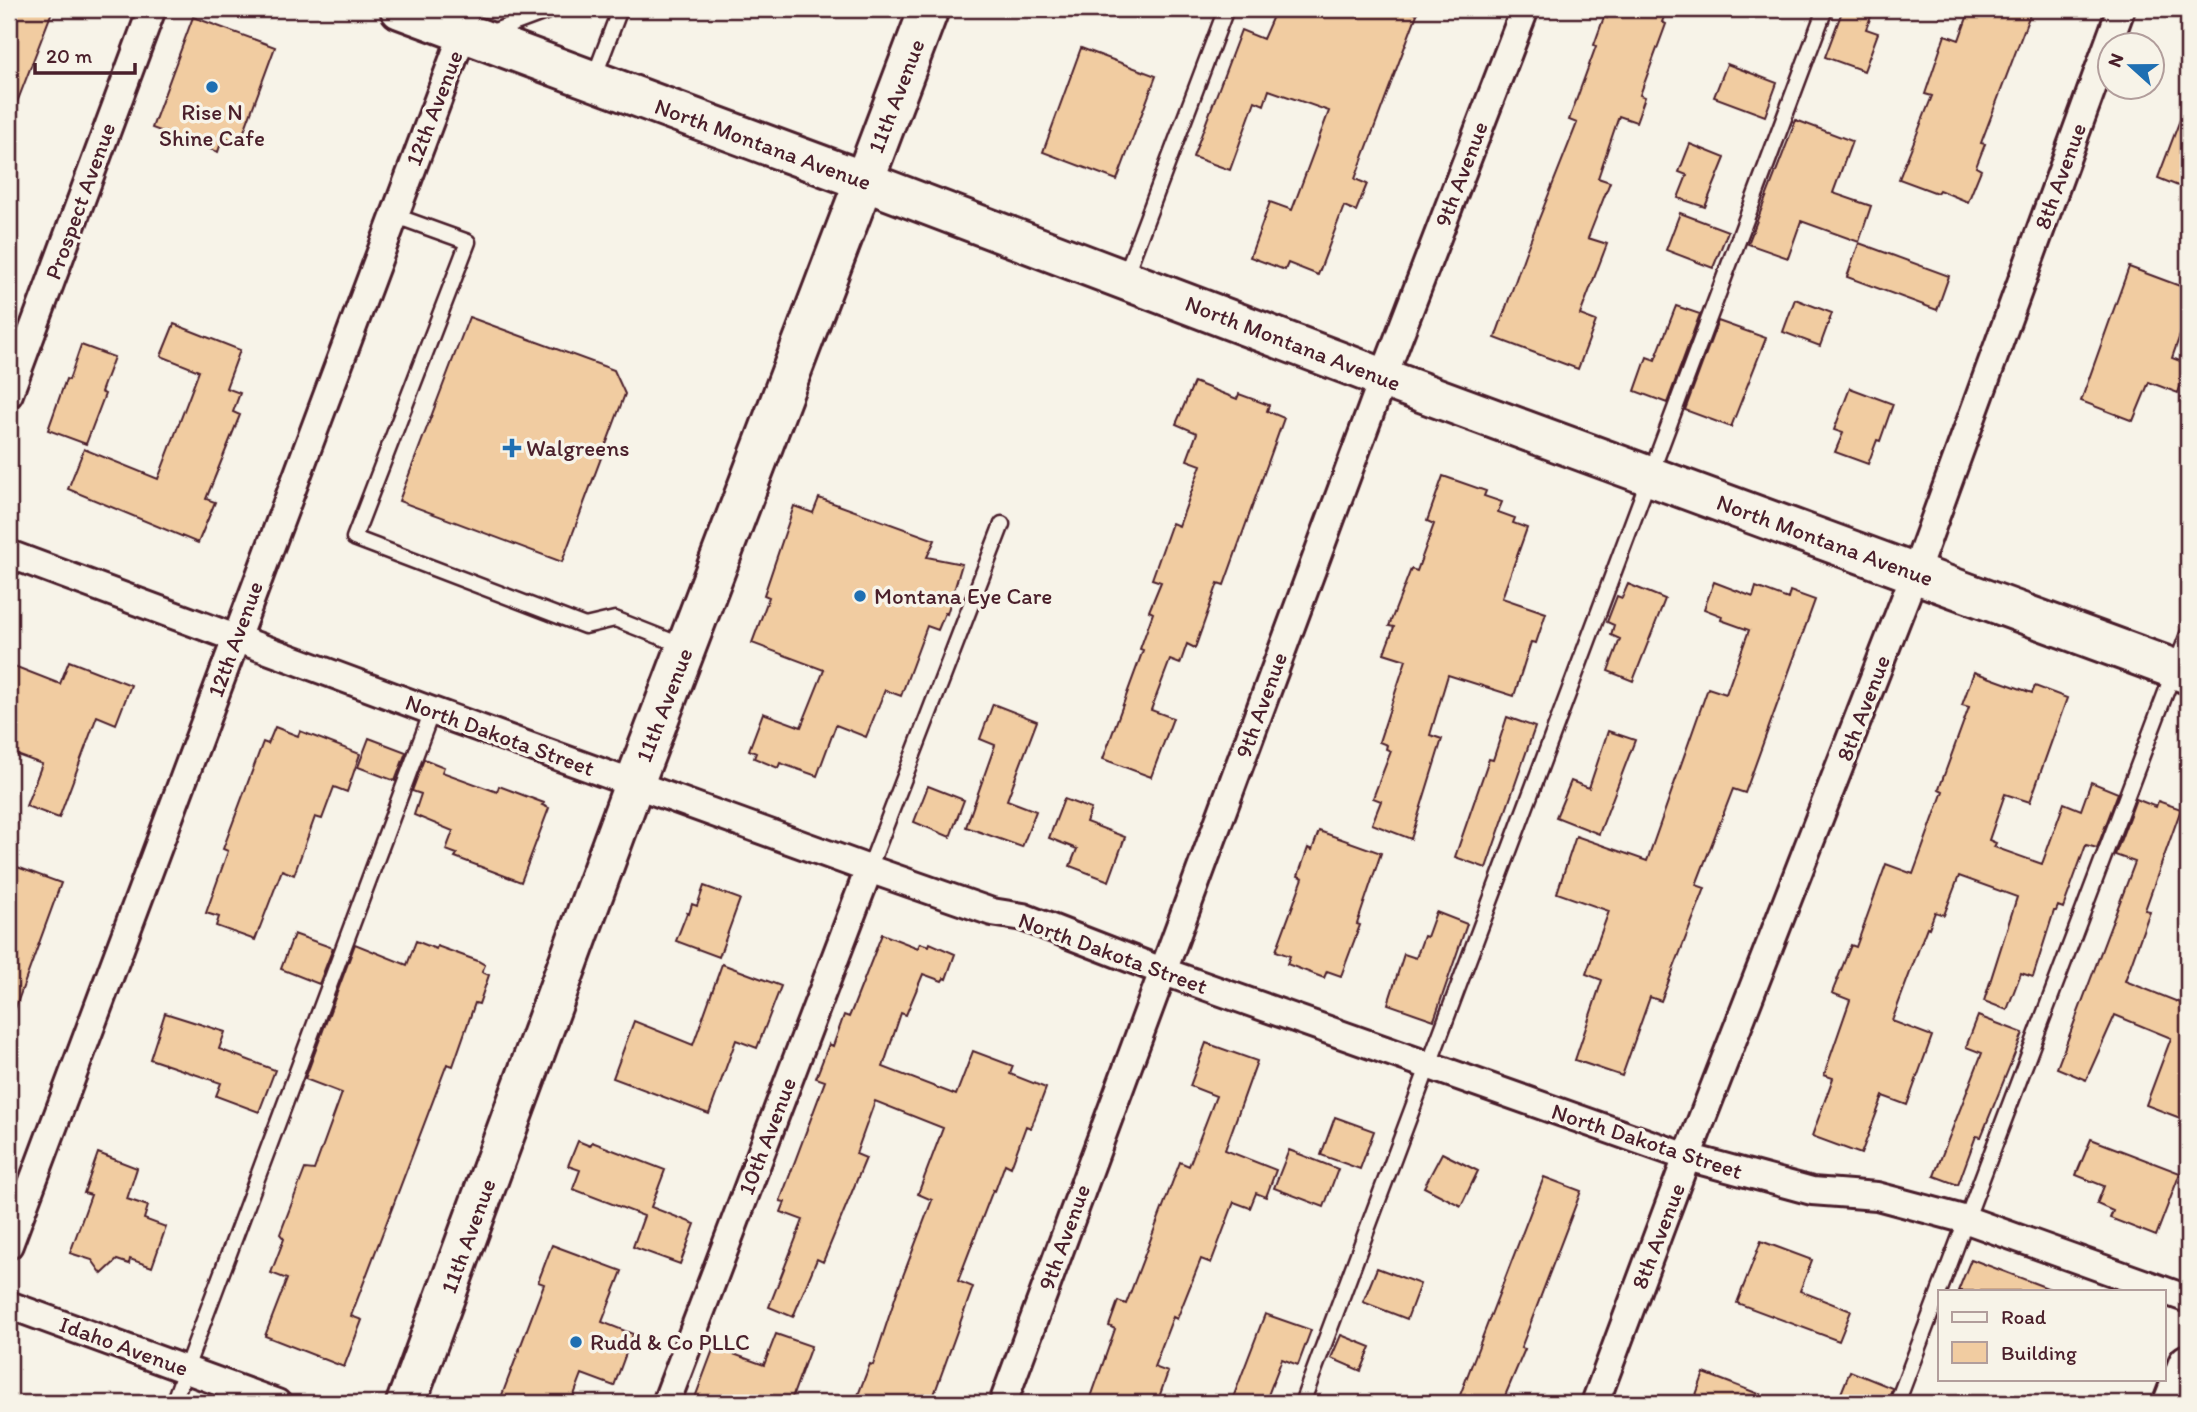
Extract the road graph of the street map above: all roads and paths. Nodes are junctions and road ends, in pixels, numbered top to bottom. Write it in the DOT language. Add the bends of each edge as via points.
graph roads {
  1 [pos="152,9"];
  2 [pos="400,9"];
  3 [pos="553,9"];
  4 [pos="620,9"];
  5 [pos="929,9"];
  6 [pos="1226,9"];
  7 [pos="1525,9"];
  8 [pos="1825,9"];
  9 [pos="2121,9"];
  10 [pos="469,35"];
  11 [pos="593,81"];
  12 [pos="864,181"];
  13 [pos="393,215"];
  14 [pos="1123,280"];
  15 [pos="1383,378"];
  16 [pos="9,394"];
  17 [pos="1650,476"];
  18 [pos="1002,524"];
  19 [pos="9,554"];
  20 [pos="1915,573"];
  21 [pos="2188,634"];
  22 [pos="235,638"];
  23 [pos="686,647"];
  24 [pos="2181,672"];
  25 [pos="432,711"];
  26 [pos="634,784"];
  27 [pos="869,869"];
  28 [pos="1162,971"];
  29 [pos="1427,1066"];
  30 [pos="1687,1157"];
  31 [pos="1967,1220"];
  32 [pos="9,1245"];
  33 [pos="1940,1290"];
  34 [pos="2163,1290"];
  35 [pos="2166,1291"];
  36 [pos="1938,1296"];
  37 [pos="2188,1299"];
  38 [pos="9,1305"];
  39 [pos="2188,1364"];
  40 [pos="186,1368"];
  41 [pos="173,1403"];
  42 [pos="277,1403"];
  43 [pos="406,1403"];
  44 [pos="666,1403"];
  45 [pos="1003,1403"];
  46 [pos="1302,1403"];
  47 [pos="1595,1403"];
  48 [pos="1897,1403"];
  49 [pos="2173,1403"];
  1 -- 16 [label="street, Prospect Avenue"];
  2 -- 10 [label="main road, North Montana Avenue"];
  3 -- 10 [label="lane"];
  4 -- 11 [label="lane"];
  5 -- 12 [label="main road, 11th Avenue"];
  6 -- 14 [label="lane"];
  7 -- 15 [label="street, 9th Avenue"];
  8 -- 17 [label="lane"];
  9 -- 20 [label="street, 8th Avenue"];
  10 -- 11 [label="main road, North Montana Avenue"];
  10 -- 13 [label="street, 12th Avenue"];
  11 -- 12 [label="main road, North Montana Avenue"];
  12 -- 14 [label="main road, North Montana Avenue"];
  12 -- 23 [label="main road, 11th Avenue"];
  13 -- 22 [label="street, 12th Avenue"];
  13 -- 23 [label="lane" via="468,242 354,538 585,626 615,619"];
  14 -- 15 [label="main road, North Montana Avenue"];
  15 -- 17 [label="main road, North Montana Avenue"];
  15 -- 28 [label="street, 9th Avenue"];
  17 -- 20 [label="main road, North Montana Avenue"];
  17 -- 29 [label="lane"];
  18 -- 27 [label="lane"];
  19 -- 22 [label="street, North Dakota Street"];
  20 -- 24 [label="main road, North Montana Avenue"];
  20 -- 30 [label="street, 8th Avenue"];
  21 -- 24 [label="lane"];
  22 -- 25 [label="street, North Dakota Street"];
  22 -- 32 [label="street, 12th Avenue"];
  23 -- 26 [label="main road, 11th Avenue"];
  24 -- 31 [label="lane"];
  25 -- 26 [label="street, North Dakota Street"];
  25 -- 40 [label="lane"];
  26 -- 27 [label="street, North Dakota Street"];
  26 -- 43 [label="main road, 11th Avenue"];
  27 -- 28 [label="street, North Dakota Street" via="992,912 1023,917"];
  27 -- 44 [label="street, 10th Avenue"];
  28 -- 29 [label="street, North Dakota Street"];
  28 -- 45 [label="street, 9th Avenue"];
  29 -- 30 [label="street, North Dakota Street"];
  29 -- 46 [label="lane"];
  30 -- 31 [label="street, North Dakota Street" via="1812,1191 1877,1196"];
  30 -- 47 [label="street, 8th Avenue"];
  31 -- 33 [label="lane"];
  31 -- 34 [label="street, North Dakota Street"];
  35 -- 37 [label="street, North Dakota Street"];
  36 -- 48 [label="lane"];
  38 -- 40 [label="street, Idaho Avenue"];
  39 -- 49 [label="main road"];
  40 -- 41 [label="lane"];
  40 -- 42 [label="street, Idaho Avenue"];
}
